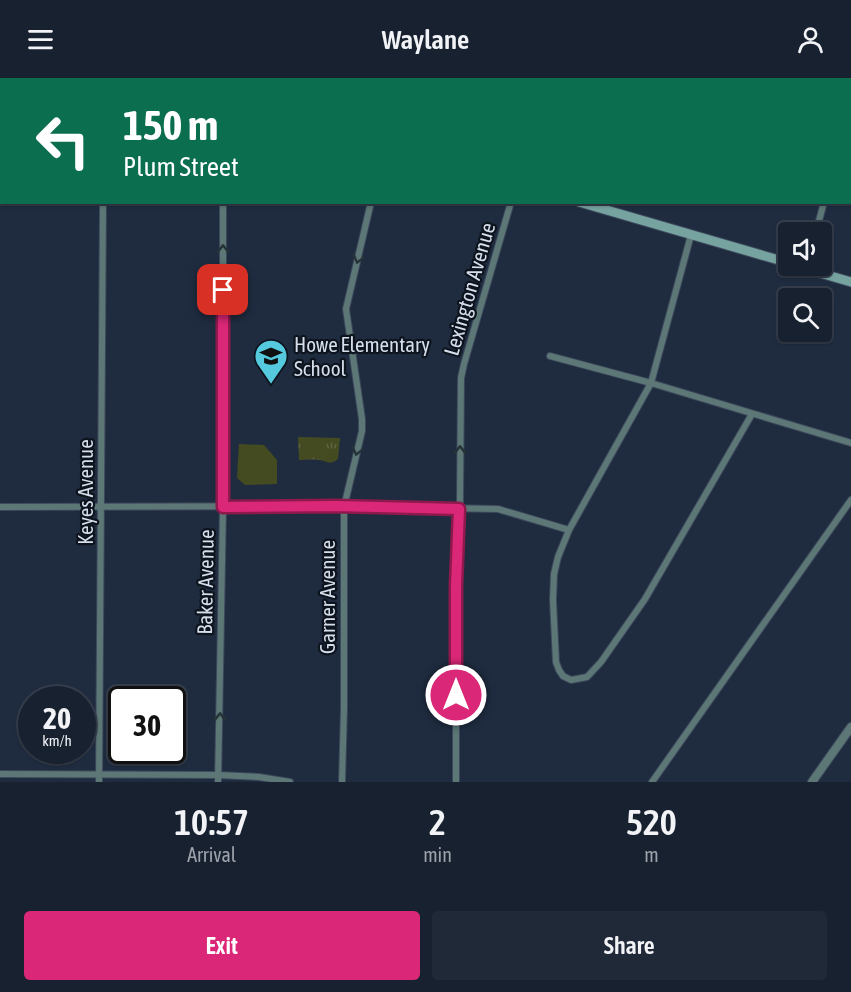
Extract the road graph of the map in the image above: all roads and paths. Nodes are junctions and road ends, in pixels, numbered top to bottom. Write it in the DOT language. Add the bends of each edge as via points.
graph roads {
  1 [pos="103,204"];
  2 [pos="223,204"];
  3 [pos="371,204"];
  4 [pos="510,204"];
  5 [pos="586,204"];
  6 [pos="823,204"];
  7 [pos="819,222"];
  8 [pos="691,236"];
  9 [pos="778,260"];
  10 [pos="832,276"];
  11 [pos="851,282"];
  12 [pos="550,356"];
  13 [pos="651,383"];
  14 [pos="752,414"];
  15 [pos="851,443"];
  16 [pos="851,500"];
  17 [pos="102,506"];
  18 [pos="0,507"];
  19 [pos="223,507"];
  20 [pos="344,507"];
  21 [pos="459,509"];
  22 [pos="569,530"];
  23 [pos="851,727"];
  24 [pos="0,774"];
  25 [pos="99,774"];
  26 [pos="218,779"];
  27 [pos="99,782"];
  28 [pos="290,782"];
  29 [pos="342,782"];
  30 [pos="456,782"];
  31 [pos="652,782"];
  32 [pos="812,782"];
  1 -- 17 [label="street, Keyes Avenue"];
  19 -- 2 [label="street, Baker Avenue, one-way"];
  3 -- 20 [label="street, Garner Avenue, one-way" via="346,309 362,431"];
  21 -- 4 [label="street, Lexington Avenue, one-way" via="461,378"];
  5 -- 8 [label="main road"];
  6 -- 7 [label="street"];
  8 -- 9 [label="main road"];
  8 -- 13 [label="street"];
  10 -- 11 [label="main road"];
  12 -- 13 [label="street"];
  13 -- 14 [label="street"];
  13 -- 22 [label="street"];
  14 -- 15 [label="street"];
  14 -- 22 [label="street" via="645,599 602,662 587,677 570,680 559,670 556,658 553,600 554,574"];
  16 -- 31 [label="street"];
  17 -- 18 [label="street"];
  17 -- 19 [label="street"];
  17 -- 25 [label="street, Keyes Avenue"];
  19 -- 20 [label="street"];
  26 -- 19 [label="street, Baker Avenue, one-way"];
  20 -- 21 [label="street"];
  20 -- 29 [label="street, Garner Avenue"];
  21 -- 22 [label="street" via="498,509"];
  21 -- 30 [label="street, Lexington Avenue"];
  23 -- 32 [label="street"];
  24 -- 25 [label="street"];
  25 -- 26 [label="street"];
  25 -- 27 [label="street, Keyes Avenue"];
  26 -- 28 [label="street" via="259,777"];
}
